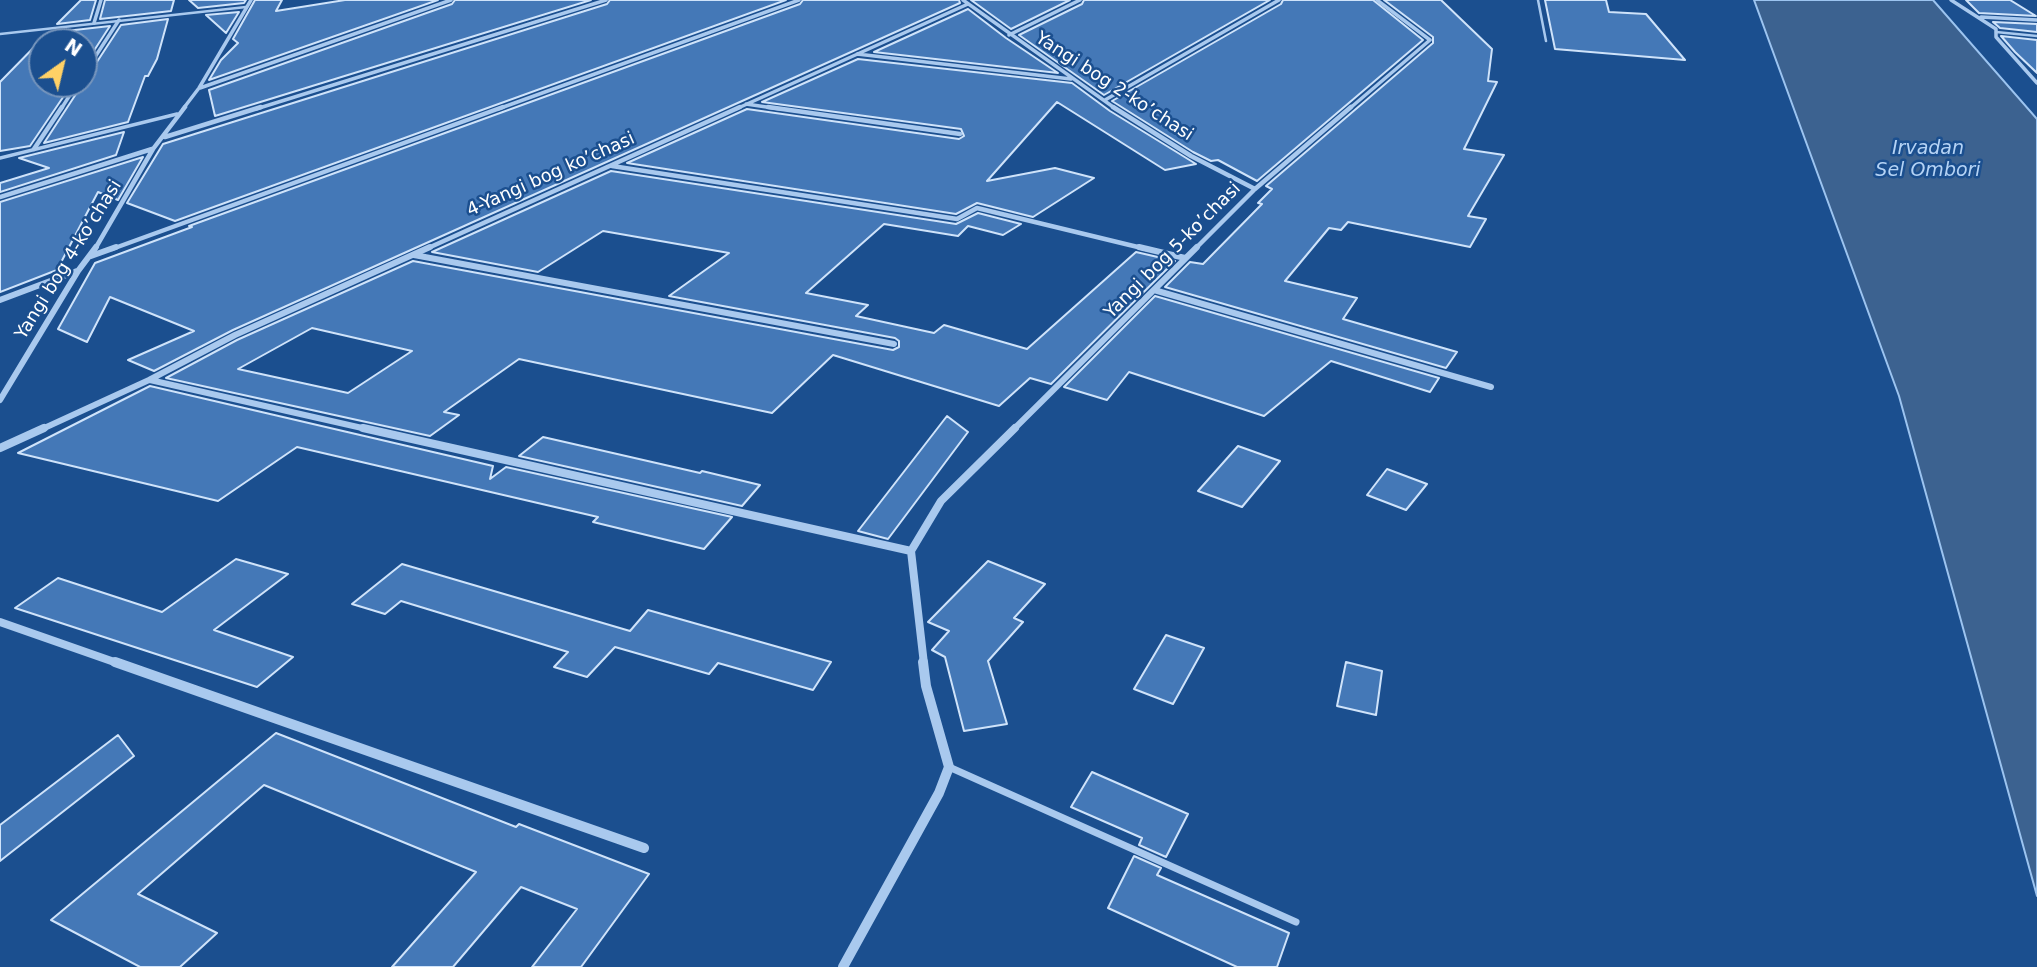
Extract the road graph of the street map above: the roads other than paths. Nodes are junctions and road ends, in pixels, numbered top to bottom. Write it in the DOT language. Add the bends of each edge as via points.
graph roads {
  1 [pos="101,0"];
  2 [pos="251,0"];
  3 [pos="451,0"];
  4 [pos="606,0"];
  5 [pos="799,0"];
  6 [pos="1080,0"];
  7 [pos="1279,0"];
  8 [pos="1377,0"];
  9 [pos="1538,0"];
  10 [pos="1951,0"];
  11 [pos="966,2"];
  12 [pos="246,7"];
  13 [pos="1980,18"];
  14 [pos="2037,19"];
  15 [pos="119,20"];
  16 [pos="94,23"];
  17 [pos="1996,32"];
  18 [pos="0,34"];
  19 [pos="1009,35"];
  20 [pos="2037,36"];
  21 [pos="1546,41"];
  22 [pos="98,52"];
  23 [pos="856,54"];
  24 [pos="1074,79"];
  25 [pos="2037,83"];
  26 [pos="199,88"];
  27 [pos="68,98"];
  28 [pos="1105,100"];
  29 [pos="745,104"];
  30 [pos="177,114"];
  31 [pos="960,134"];
  32 [pos="164,137"];
  33 [pos="34,149"];
  34 [pos="153,149"];
  35 [pos="0,158"];
  36 [pos="611,166"];
  37 [pos="1255,189"];
  38 [pos="0,197"];
  39 [pos="413,255"];
  40 [pos="91,256"];
  41 [pos="1185,258"];
  42 [pos="78,271"];
  43 [pos="1154,290"];
  44 [pos="0,300"];
  45 [pos="894,344"];
  46 [pos="149,380"];
  47 [pos="1491,387"];
  48 [pos="0,400"];
  49 [pos="0,447"];
  50 [pos="911,551"];
  51 [pos="0,622"];
  52 [pos="949,767"];
  53 [pos="644,848"];
  54 [pos="1296,922"];
  55 [pos="843,967"];
  1 -- 16 [label="street"];
  2 -- 12 [label="street, Yangi bog 4-koʼchasi"];
  3 -- 26 [label="street"];
  4 -- 32 [label="street"];
  5 -- 40 [label="street"];
  6 -- 19 [label="street"];
  7 -- 28 [label="street"];
  8 -- 37 [label="street, Yangi bog 5-koʼchasi" via="1430,40"];
  9 -- 21 [label="lane"];
  10 -- 13 [label="street"];
  11 -- 19 [label="street, Yangi bog 2-koʼchasi"];
  11 -- 23 [label="street, 4-Yangi bog koʼchasi"];
  12 -- 15 [label="lane"];
  12 -- 26 [label="street, Yangi bog 4-koʼchasi"];
  13 -- 14 [label="street"];
  13 -- 17 [label="street"];
  15 -- 16 [label="lane"];
  15 -- 22 [label="street"];
  16 -- 18 [label="lane"];
  17 -- 20 [label="lane"];
  17 -- 25 [label="street"];
  19 -- 24 [label="street, Yangi bog 2-koʼchasi"];
  23 -- 24 [label="street"];
  23 -- 29 [label="street, 4-Yangi bog koʼchasi"];
  24 -- 28 [label="street, Yangi bog 2-koʼchasi"];
  26 -- 30 [label="street, Yangi bog 4-koʼchasi"];
  27 -- 33 [label="street"];
  28 -- 37 [label="street, Yangi bog 2-koʼchasi" via="1213,169"];
  29 -- 31 [label="street"];
  29 -- 36 [label="street, 4-Yangi bog koʼchasi"];
  30 -- 32 [label="street, Yangi bog 4-koʼchasi"];
  30 -- 33 [label="lane"];
  32 -- 34 [label="street, Yangi bog 4-koʼchasi"];
  33 -- 35 [label="lane"];
  34 -- 38 [label="street"];
  34 -- 40 [label="street, Yangi bog 4-koʼchasi"];
  36 -- 39 [label="street, 4-Yangi bog koʼchasi"];
  36 -- 41 [label="street" via="957,219 977,208"];
  37 -- 41 [label="street, Yangi bog 5-koʼchasi"];
  39 -- 45 [label="street"];
  39 -- 46 [label="street, 4-Yangi bog koʼchasi" via="235,335"];
  40 -- 42 [label="street, Yangi bog 4-koʼchasi"];
  41 -- 43 [label="street, Yangi bog 5-koʼchasi"];
  42 -- 44 [label="street"];
  42 -- 48 [label="street, Yangi bog 4-koʼchasi"];
  43 -- 47 [label="street"];
  43 -- 50 [label="street, Yangi bog 5-koʼchasi" via="941,501"];
  46 -- 49 [label="street, 4-Yangi bog koʼchasi"];
  46 -- 50 [label="street"];
  50 -- 52 [label="street" via="926,686"];
  51 -- 53 [label="street"];
  52 -- 54 [label="lane"];
  52 -- 55 [label="street"];
}
